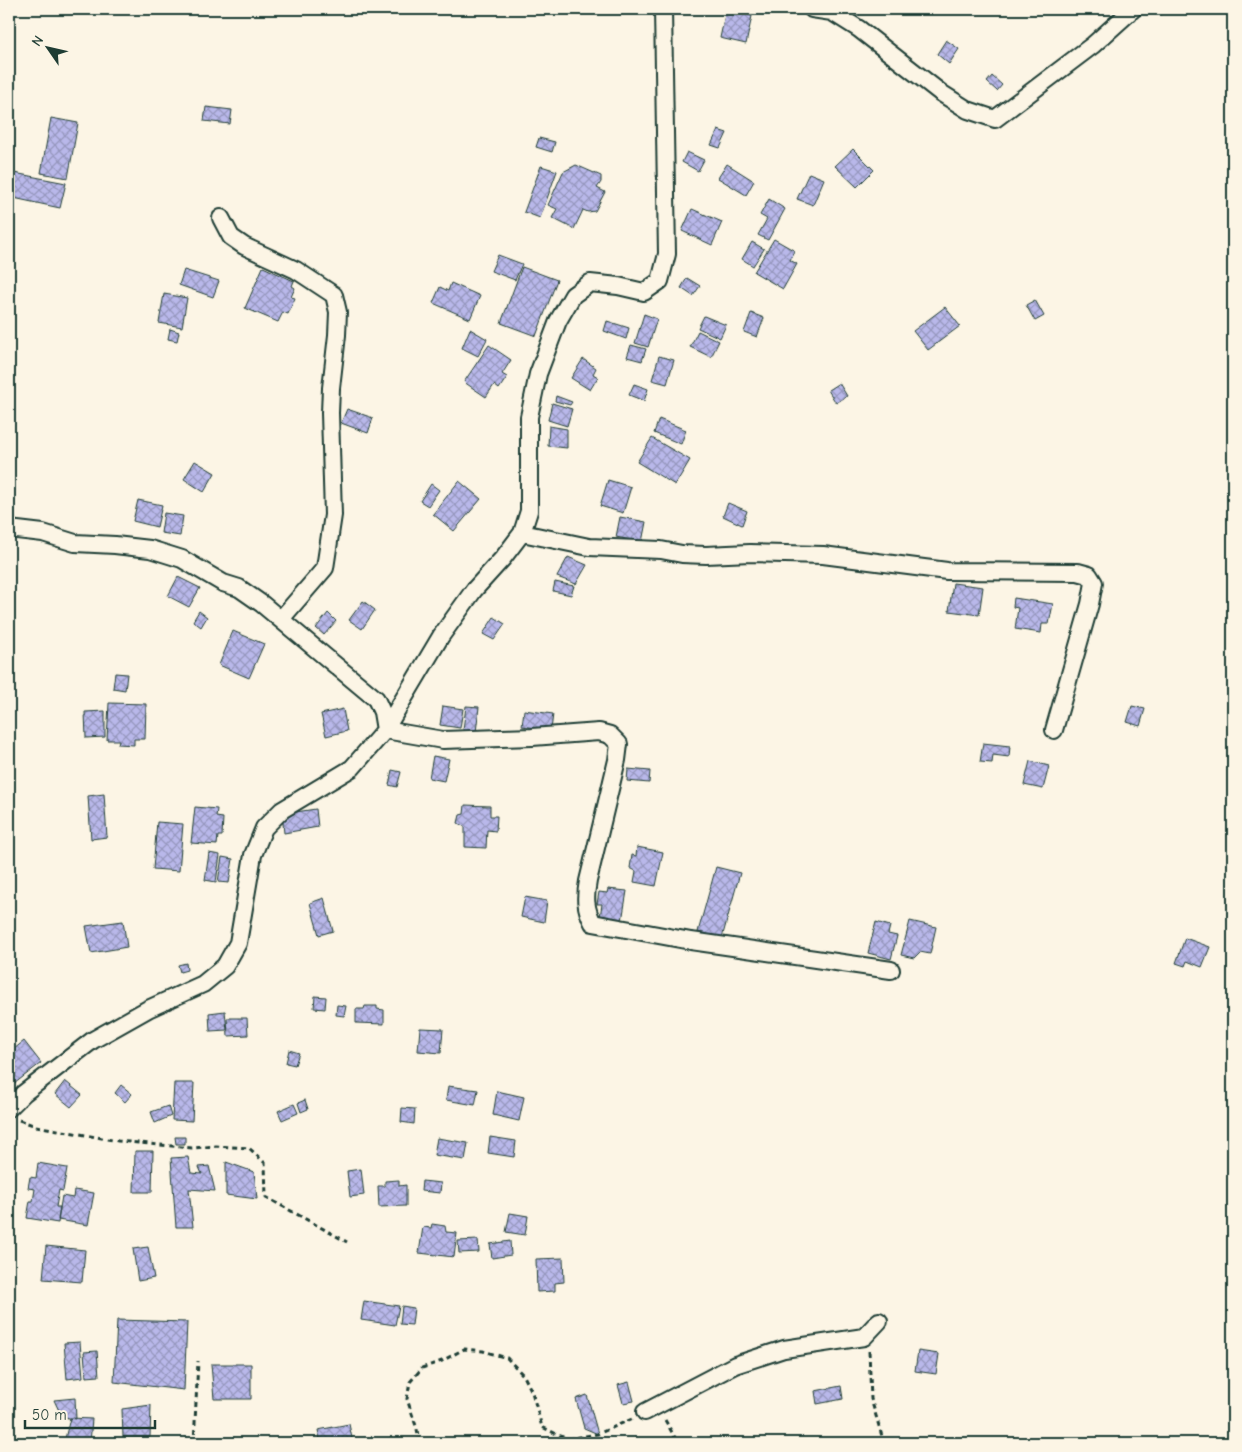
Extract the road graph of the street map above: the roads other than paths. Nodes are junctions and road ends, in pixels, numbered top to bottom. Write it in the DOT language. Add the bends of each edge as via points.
graph roads {
  1 [pos="664,9"];
  2 [pos="812,9"];
  3 [pos="1133,9"];
  4 [pos="221,218"];
  5 [pos="9,529"];
  6 [pos="522,533"];
  7 [pos="281,619"];
  8 [pos="385,730"];
  9 [pos="1054,730"];
  10 [pos="891,970"];
  11 [pos="13,1114"];
  12 [pos="879,1321"];
  13 [pos="648,1411"];
  1 -- 6 [label="street" via="667,254 660,281 644,292 590,283 572,296 558,321 538,374 529,417 530,511"];
  2 -- 3 [label="street" via="832,12 941,93 968,110 995,119"];
  4 -- 7 [label="street" via="231,236 244,246 296,270 334,296 338,312 330,413 333,515 325,568"];
  5 -- 7 [label="street" via="43,533 75,543 150,549 182,559 223,584 239,588"];
  6 -- 8 [label="street" via="441,636"];
  6 -- 9 [label="street" via="589,547 682,554 823,555 947,571 1078,572 1089,575 1094,583 1090,604"];
  7 -- 8 [label="street" via="376,699"];
  8 -- 10 [label="street" via="443,740 585,732 610,735 619,744 617,760 585,900 593,922 692,941"];
  8 -- 11 [label="street" via="352,768 282,810 264,828 253,855 238,943 225,966 203,984 148,1009 93,1040 24,1093"];
  12 -- 13 [label="street" via="864,1337 784,1349 735,1365"];
}
